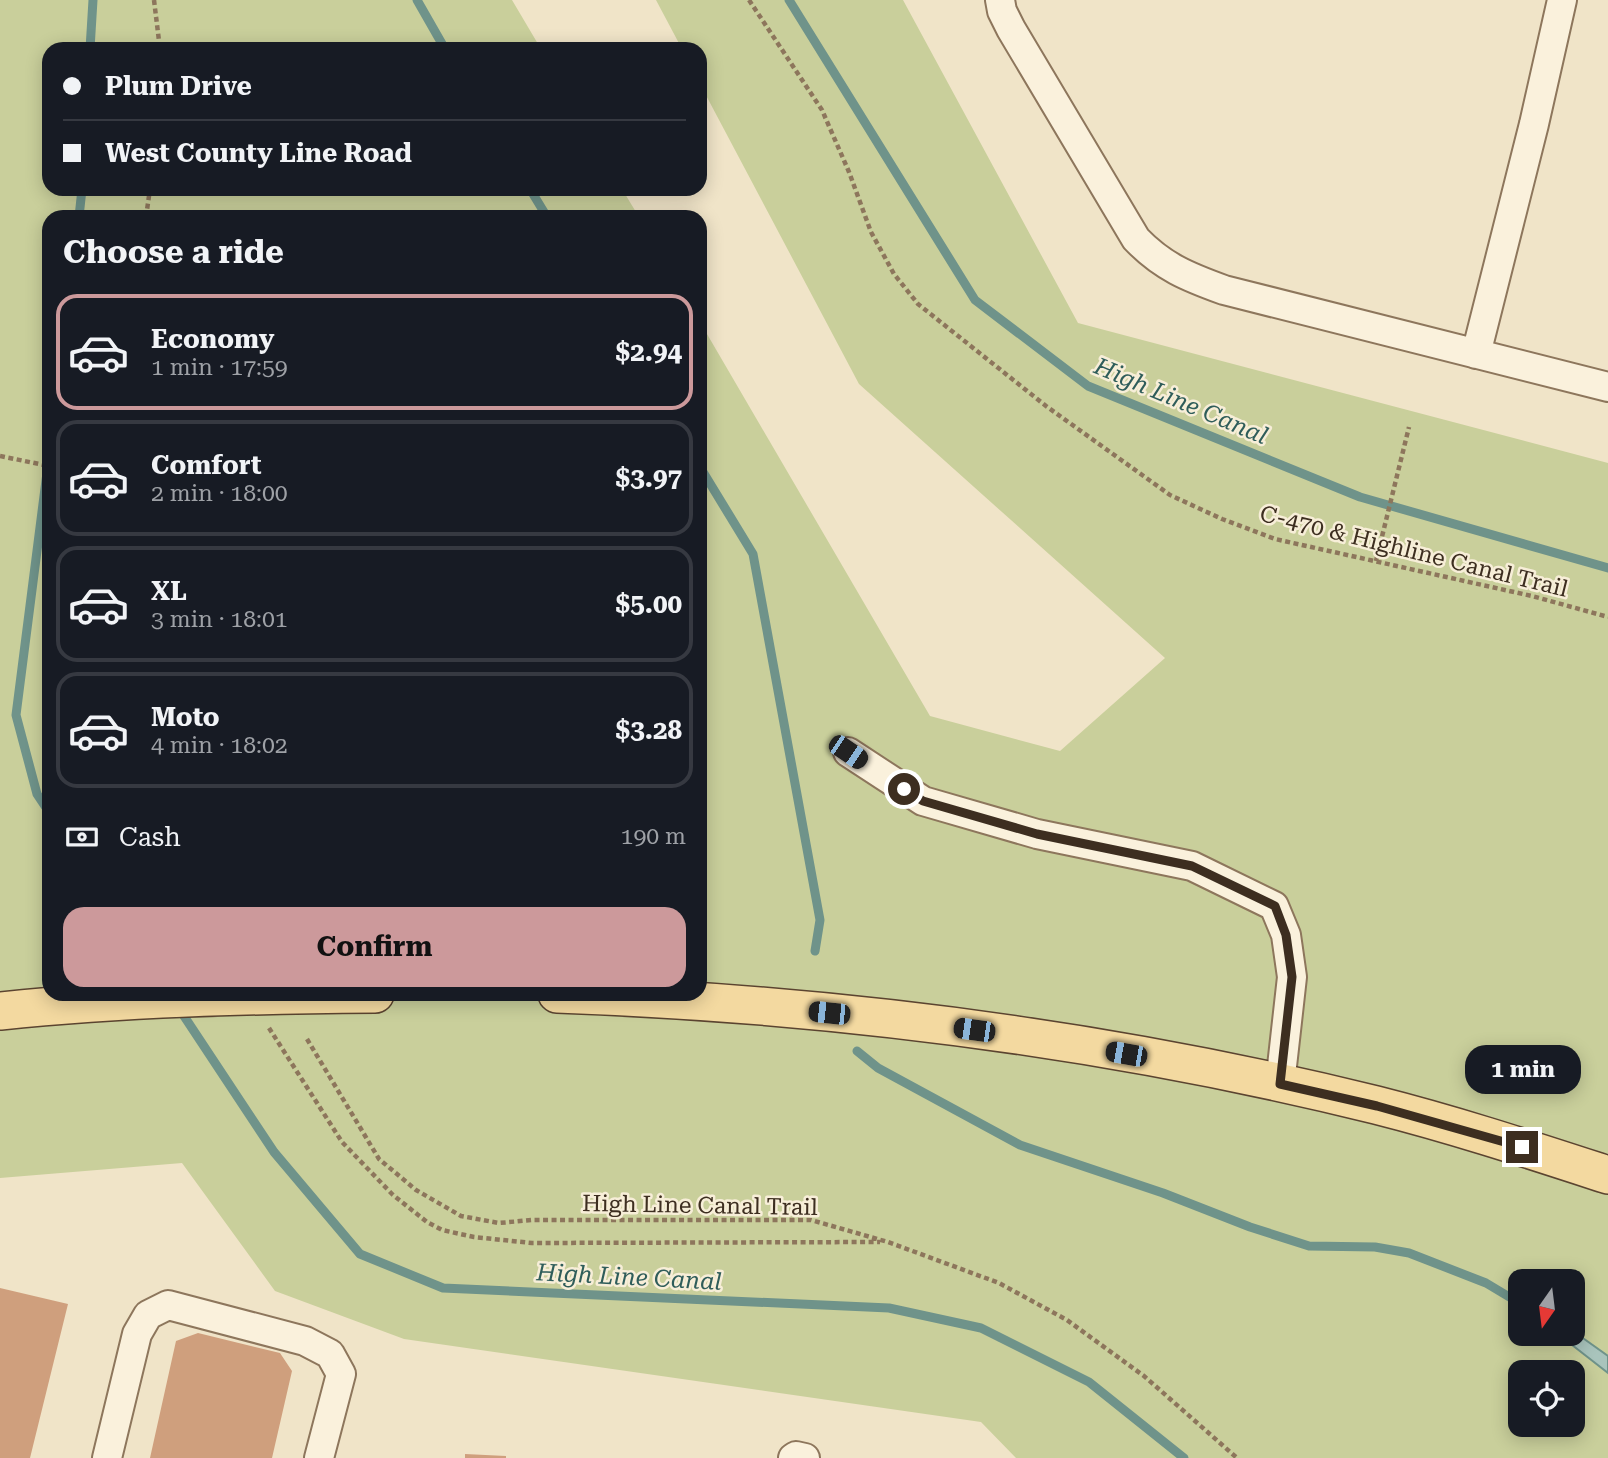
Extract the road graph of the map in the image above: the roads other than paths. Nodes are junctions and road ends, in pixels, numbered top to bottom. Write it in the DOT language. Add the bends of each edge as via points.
graph roads {
  1 [pos="1000,0"];
  2 [pos="1562,0"];
  3 [pos="1476,354"];
  4 [pos="1608,387"];
  5 [pos="848,752"];
  6 [pos="117,1001"];
  7 [pos="692,1001"];
  8 [pos="0,1011"];
  9 [pos="1280,1084"];
  10 [pos="1608,1175"];
  11 [pos="107,1458"];
  12 [pos="319,1458"];
  13 [pos="793,1458"];
  14 [pos="805,1458"];
  1 -- 3 [label="street" via="1011,29 1049,94 1136,239 1152,255 1176,271 1224,290"];
  2 -- 3 [label="street"];
  3 -- 4 [label="street"];
  5 -- 9 [label="street" via="923,801 1037,834 1192,866 1275,906 1286,935 1292,977"];
  6 -- 8 [label="main road"];
  7 -- 9 [label="main road" via="923,1023 1076,1045"];
  9 -- 10 [label="main road" via="1500,1140"];
  11 -- 12 [label="street" via="137,1334 148,1315 168,1304 305,1341 330,1354 341,1374"];
  13 -- 14 [label="street"];
}
